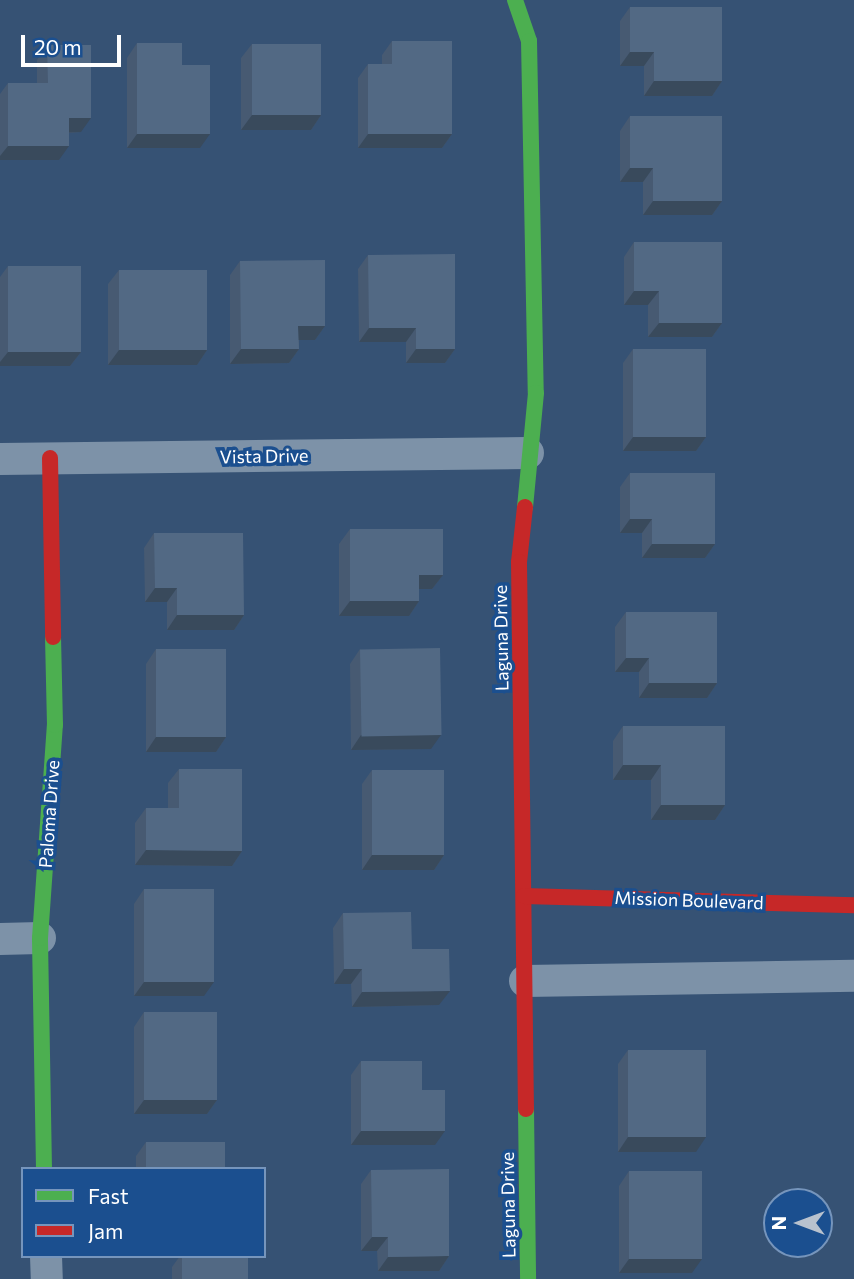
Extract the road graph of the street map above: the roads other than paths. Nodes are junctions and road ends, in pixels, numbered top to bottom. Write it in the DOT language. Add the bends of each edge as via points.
graph roads {
  1 [pos="515,0"];
  2 [pos="528,453"];
  3 [pos="50,458"];
  4 [pos="0,459"];
  5 [pos="524,896"];
  6 [pos="854,905"];
  7 [pos="40,938"];
  8 [pos="0,939"];
  9 [pos="854,976"];
  10 [pos="525,981"];
  11 [pos="44,1167"];
  12 [pos="46,1258"];
  13 [pos="47,1279"];
  14 [pos="528,1279"];
  1 -- 2 [label="street, Laguna Drive" via="529,41 536,393"];
  2 -- 3 [label="street, Vista Drive"];
  2 -- 5 [label="street, Laguna Drive" via="519,562"];
  3 -- 4 [label="street, Vista Drive"];
  3 -- 7 [label="street, Paloma Drive" via="55,725"];
  5 -- 6 [label="street, Mission Boulevard"];
  5 -- 10 [label="street, Laguna Drive"];
  7 -- 8 [label="street"];
  7 -- 11 [label="street, Paloma Drive"];
  9 -- 10 [label="street"];
  10 -- 14 [label="street, Laguna Drive"];
  12 -- 13 [label="street"];
}
